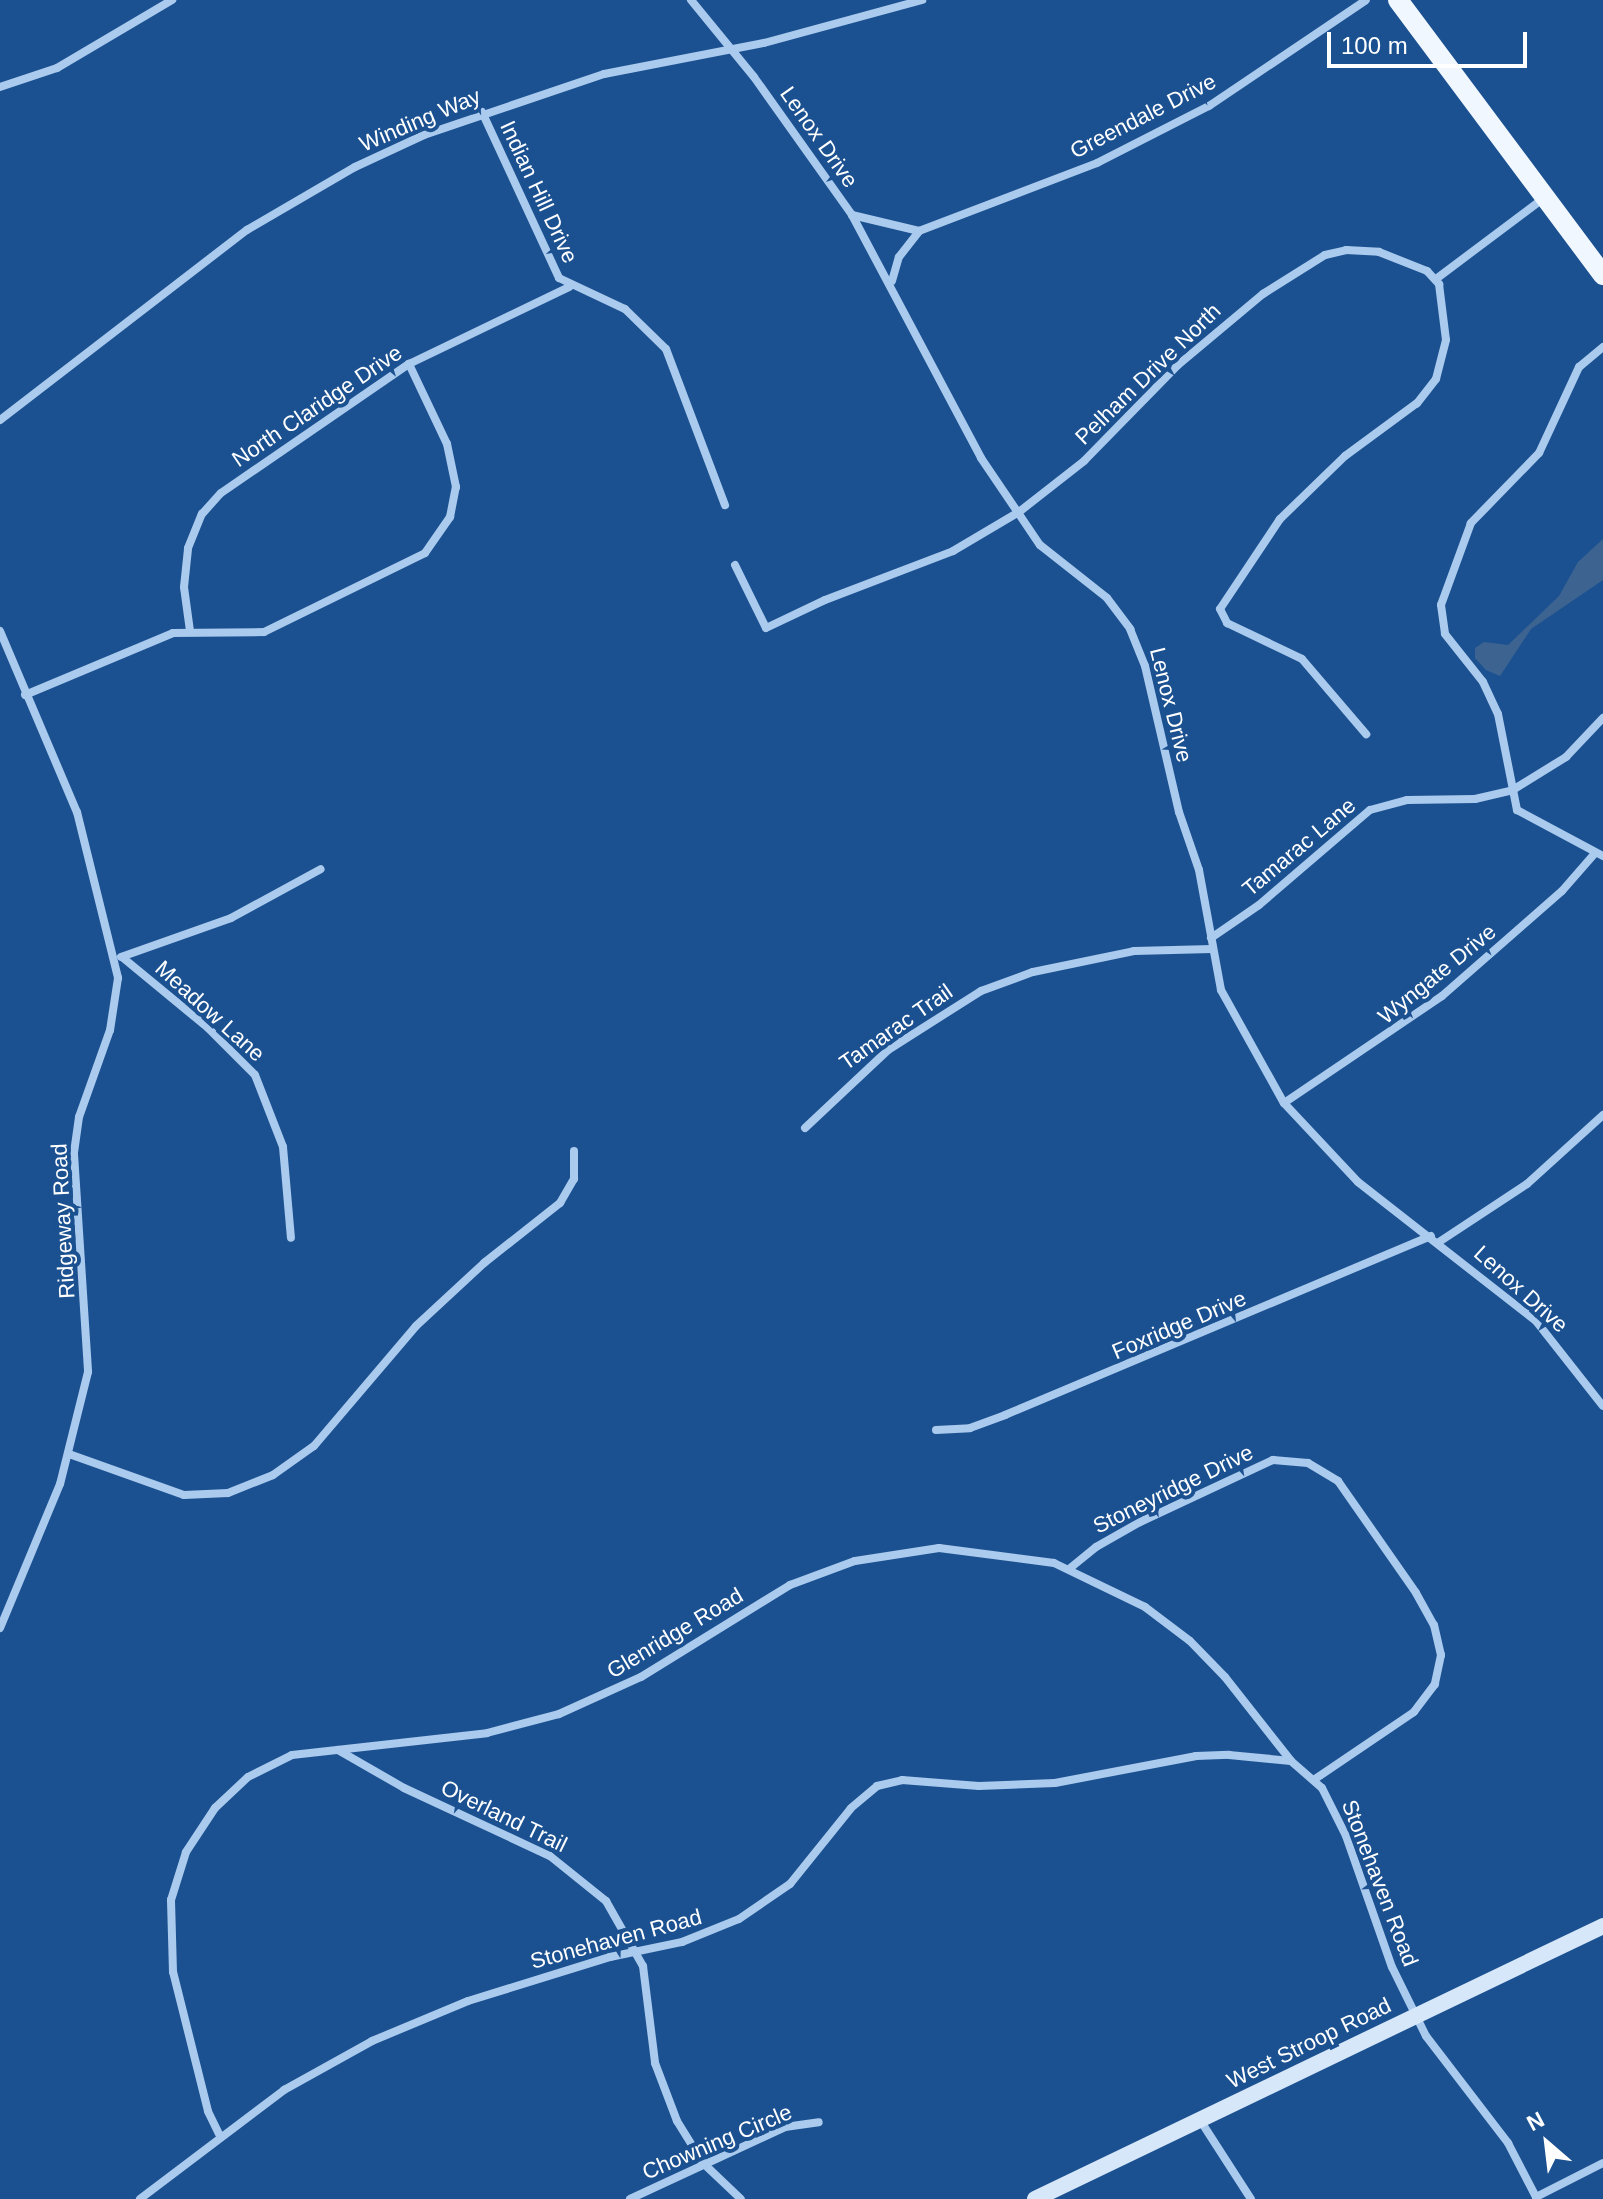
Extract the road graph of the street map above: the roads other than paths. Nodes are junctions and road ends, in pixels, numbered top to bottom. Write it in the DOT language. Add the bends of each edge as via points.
graph roads {
  1 [pos="172,0"];
  2 [pos="691,0"];
  3 [pos="922,0"];
  4 [pos="1366,0"];
  5 [pos="1398,0"];
  6 [pos="730,49"];
  7 [pos="0,87"];
  8 [pos="482,112"];
  9 [pos="1545,197"];
  10 [pos="852,215"];
  11 [pos="919,231"];
  12 [pos="1603,275"];
  13 [pos="1436,279"];
  14 [pos="892,282"];
  15 [pos="569,287"];
  16 [pos="1603,347"];
  17 [pos="409,364"];
  18 [pos="0,420"];
  19 [pos="725,505"];
  20 [pos="1019,512"];
  21 [pos="735,565"];
  22 [pos="0,631"];
  23 [pos="190,631"];
  24 [pos="25,695"];
  25 [pos="1603,718"];
  26 [pos="1366,734"];
  27 [pos="1511,791"];
  28 [pos="1599,855"];
  29 [pos="321,869"];
  30 [pos="1211,938"];
  31 [pos="1212,949"];
  32 [pos="118,958"];
  33 [pos="1284,1103"];
  34 [pos="1603,1115"];
  35 [pos="805,1128"];
  36 [pos="574,1151"];
  37 [pos="291,1238"];
  38 [pos="1435,1239"];
  39 [pos="1603,1406"];
  40 [pos="936,1430"];
  41 [pos="69,1454"];
  42 [pos="1069,1569"];
  43 [pos="0,1628"];
  44 [pos="337,1749"];
  45 [pos="1291,1761"];
  46 [pos="1315,1779"];
  47 [pos="1603,1926"];
  48 [pos="636,1953"];
  49 [pos="1416,2016"];
  50 [pos="1200,2120"];
  51 [pos="819,2122"];
  52 [pos="219,2134"];
  53 [pos="703,2163"];
  54 [pos="1603,2163"];
  55 [pos="1536,2198"];
  56 [pos="140,2199"];
  57 [pos="630,2199"];
  58 [pos="741,2199"];
  59 [pos="1035,2199"];
  60 [pos="1251,2199"];
  1 -- 7 [label="street" via="67,62"];
  2 -- 6 [label="street, Lenox Drive"];
  3 -- 6 [label="street, Winding Way" via="859,21"];
  4 -- 11 [label="street, Greendale Drive" via="1263,72 1152,136 1046,184"];
  5 -- 9 [label="main road"];
  6 -- 8 [label="street, Winding Way" via="604,74"];
  6 -- 10 [label="street, Lenox Drive"];
  8 -- 15 [label="street, Indian Hill Drive" via="551,267"];
  8 -- 18 [label="street, Winding Way" via="355,167 247,230"];
  9 -- 12 [label="main road"];
  9 -- 13 [label="street"];
  10 -- 11 [label="street"];
  10 -- 14 [label="street, Lenox Drive"];
  11 -- 14 [label="street" via="899,257"];
  13 -- 20 [label="street, Pelham Drive North" via="1400,258 1360,249 1305,266 1223,324 1084,461"];
  13 -- 26 [label="street" via="1446,317 1436,379 1417,403 1345,456 1280,519 1230,590 1221,616 1302,659"];
  14 -- 20 [label="street, Lenox Drive" via="981,458"];
  15 -- 17 [label="street, North Claridge Drive"];
  15 -- 19 [label="street, Indian Hill Drive" via="625,309 666,349"];
  16 -- 27 [label="street" via="1579,367 1539,453 1471,523 1441,599 1445,634 1483,682 1498,714"];
  17 -- 23 [label="street, North Claridge Drive" via="208,507 194,530 185,567"];
  17 -- 23 [label="street" via="453,466 452,508 432,547 380,580 264,632"];
  20 -- 21 [label="street, Pelham Drive North" via="953,551 766,628"];
  20 -- 30 [label="street, Lenox Drive" via="1040,545 1107,598 1130,629 1199,870"];
  22 -- 24 [label="street, Ridgeway Road"];
  23 -- 24 [label="street" via="151,639"];
  24 -- 32 [label="street, Ridgeway Road" via="77,812"];
  25 -- 27 [label="street" via="1566,757"];
  27 -- 28 [label="street" via="1522,816"];
  27 -- 30 [label="street, Tamarac Lane" via="1475,799 1407,800 1370,810 1287,883"];
  28 -- 33 [label="street, Wyngate Drive" via="1442,996"];
  29 -- 32 [label="street" via="231,918"];
  30 -- 31 [label="street, Lenox Drive"];
  31 -- 33 [label="street, Lenox Drive" via="1224,997"];
  31 -- 35 [label="street, Tamarac Trail" via="1134,951 1011,978 947,1009 888,1050"];
  32 -- 37 [label="street, Meadow Lane" via="208,1028 255,1075 283,1147"];
  32 -- 41 [label="street, Ridgeway Road" via="117,1001 76,1130 89,1355"];
  33 -- 38 [label="street, Lenox Drive" via="1358,1182"];
  34 -- 38 [label="street, Foxridge Drive" via="1547,1169"];
  36 -- 41 [label="street" via="574,1179 560,1203 416,1326 314,1446 273,1475 228,1493 184,1495"];
  38 -- 39 [label="street, Lenox Drive" via="1536,1321"];
  38 -- 40 [label="street, Foxridge Drive" via="1090,1383 970,1428"];
  41 -- 43 [label="street, Ridgeway Road" via="34,1556"];
  42 -- 44 [label="street, Glenridge Road" via="1025,1557 939,1548 855,1561 790,1585 641,1677 559,1714 487,1733"];
  42 -- 45 [label="street, Glenridge Road" via="1145,1607 1190,1641"];
  42 -- 46 [label="street, Stoneyridge Drive" via="1140,1522 1273,1460 1308,1463 1338,1481 1416,1593 1434,1625 1441,1655 1435,1684 1414,1712"];
  44 -- 48 [label="street, Overland Trail" via="404,1788 570,1868 606,1901"];
  44 -- 52 [label="street, Glenridge Road" via="292,1755 240,1783 200,1828 177,1876 169,1950 208,2111"];
  45 -- 46 [label="street, Stonehaven Road"];
  45 -- 48 [label="street, Stonehaven Road" via="1196,1756 1010,1787 892,1781 862,1795 808,1865 766,1903 719,1929"];
  46 -- 49 [label="street, Stonehaven Road" via="1332,1804 1373,1921"];
  47 -- 49 [label="main road, West Stroop Road"];
  48 -- 52 [label="street, Stonehaven Road" via="531,1980 427,2017 330,2062"];
  48 -- 53 [label="street, Overland Trail" via="643,1966 649,2032 664,2090"];
  49 -- 50 [label="main road, West Stroop Road"];
  49 -- 55 [label="street, Stonehaven Road" via="1442,2063 1508,2143"];
  50 -- 59 [label="main road, West Stroop Road"];
  50 -- 60 [label="street"];
  51 -- 53 [label="street, Chowning Circle" via="785,2127"];
  52 -- 56 [label="street, Stonehaven Road"];
  53 -- 57 [label="street, Chowning Circle"];
  53 -- 58 [label="street, Overland Trail"];
  54 -- 55 [label="street"];
}
